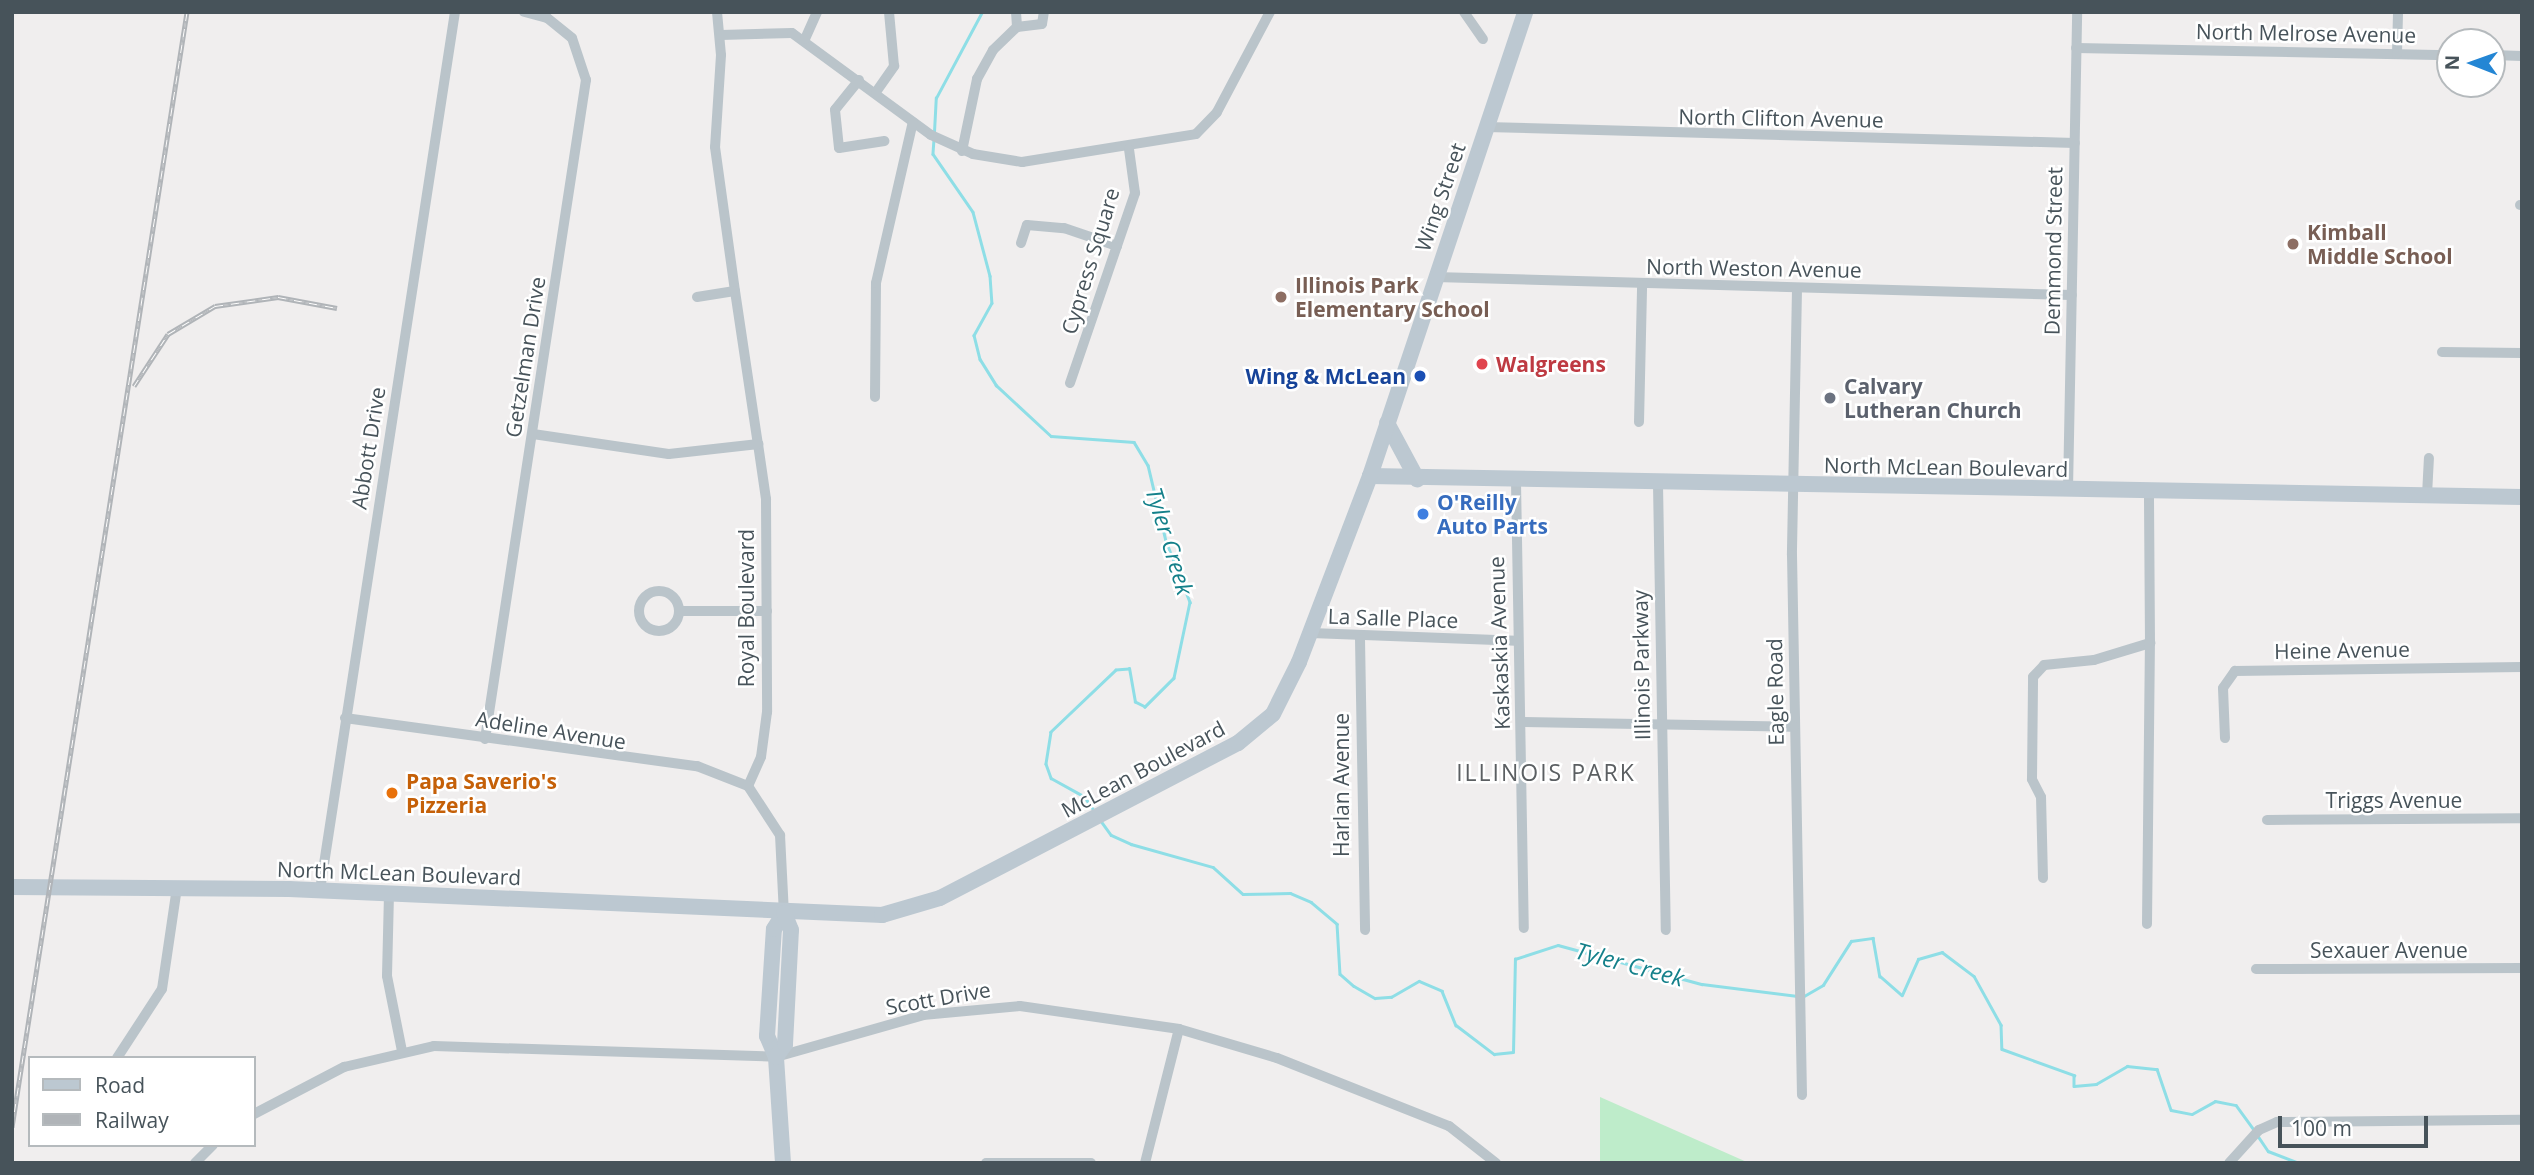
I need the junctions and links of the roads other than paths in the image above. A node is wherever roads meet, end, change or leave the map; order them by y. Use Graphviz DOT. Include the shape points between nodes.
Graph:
graph roads {
  1 [pos="455,12"];
  2 [pos="524,12"];
  3 [pos="717,12"];
  4 [pos="817,12"];
  5 [pos="889,12"];
  6 [pos="1016,12"];
  7 [pos="1044,12"];
  8 [pos="1270,12"];
  9 [pos="1464,12"];
  10 [pos="1525,12"];
  11 [pos="2077,12"];
  12 [pos="2398,12"];
  13 [pos="1017,27"];
  14 [pos="721,35"];
  15 [pos="805,38"];
  16 [pos="1483,38"];
  17 [pos="2076,48"];
  18 [pos="2397,54"];
  19 [pos="2436,55"];
  20 [pos="859,80"];
  21 [pos="876,92"];
  22 [pos="916,124"];
  23 [pos="1486,127"];
  24 [pos="884,141"];
  25 [pos="2075,143"];
  26 [pos="1129,149"];
  27 [pos="962,151"];
  28 [pos="1021,243"];
  29 [pos="1117,246"];
  30 [pos="1435,276"];
  31 [pos="1642,285"];
  32 [pos="1797,289"];
  33 [pos="735,291"];
  34 [pos="2071,295"];
  35 [pos="697,297"];
  36 [pos="2442,352"];
  37 [pos="2522,353"];
  38 [pos="1070,383"];
  39 [pos="874,397"];
  40 [pos="1639,422"];
  41 [pos="1387,423"];
  42 [pos="533,434"];
  43 [pos="758,444"];
  44 [pos="2429,458"];
  45 [pos="1370,476"];
  46 [pos="1417,479"];
  47 [pos="1516,482"];
  48 [pos="1658,484"];
  49 [pos="1794,486"];
  50 [pos="2068,490"];
  51 [pos="2148,491"];
  52 [pos="2427,495"];
  53 [pos="2522,497"];
  54 [pos="680,611"];
  55 [pos="767,611"];
  56 [pos="1311,633"];
  57 [pos="1360,639"];
  58 [pos="1516,641"];
  59 [pos="2150,643"];
  60 [pos="2522,667"];
  61 [pos="345,718"];
  62 [pos="1521,722"];
  63 [pos="1661,726"];
  64 [pos="1794,727"];
  65 [pos="2225,738"];
  66 [pos="485,739"];
  67 [pos="748,786"];
  68 [pos="2522,818"];
  69 [pos="2267,820"];
  70 [pos="2043,878"];
  71 [pos="12,887"];
  72 [pos="177,887"];
  73 [pos="320,890"];
  74 [pos="389,894"];
  75 [pos="784,913"];
  76 [pos="2147,924"];
  77 [pos="1524,928"];
  78 [pos="1365,930"];
  79 [pos="1666,930"];
  80 [pos="2522,968"];
  81 [pos="2256,969"];
  82 [pos="1180,1029"];
  83 [pos="402,1051"];
  84 [pos="118,1056"];
  85 [pos="776,1057"];
  86 [pos="1802,1095"];
  87 [pos="256,1113"];
  88 [pos="2522,1120"];
  89 [pos="211,1147"];
  90 [pos="1496,1162"];
  91 [pos="195,1163"];
  92 [pos="783,1163"];
  93 [pos="986,1163"];
  94 [pos="1091,1163"];
  95 [pos="1146,1163"];
  96 [pos="2229,1163"];
  1 -- 61 [label="street, Abbott Drive"];
  2 -- 42 [label="street, Getzelman Drive" via="547,18 572,38 586,80"];
  3 -- 14 [label="street, Royal Boulevard"];
  4 -- 15 [label="street"];
  5 -- 21 [label="street" via="894,66"];
  6 -- 13 [label="street"];
  7 -- 13 [label="street" via="1042,24"];
  8 -- 26 [label="street" via="1211,122 1186,139"];
  9 -- 16 [label="street"];
  10 -- 23 [label="main road, Wing Street"];
  11 -- 17 [label="street, Demmond Street"];
  12 -- 18 [label="street"];
  13 -- 27 [label="street" via="993,50 977,79"];
  14 -- 15 [label="street" via="776,29"];
  14 -- 33 [label="street, Royal Boulevard" via="715,147"];
  15 -- 20 [label="street"];
  17 -- 18 [label="street, North Melrose Avenue"];
  17 -- 25 [label="street, Demmond Street"];
  18 -- 19 [label="street, North Melrose Avenue"];
  20 -- 21 [label="street"];
  20 -- 24 [label="street" via="835,110 839,148"];
  21 -- 22 [label="street"];
  22 -- 27 [label="street"];
  22 -- 39 [label="street" via="876,282"];
  23 -- 25 [label="street, North Clifton Avenue"];
  23 -- 30 [label="main road, Wing Street"];
  25 -- 34 [label="street, Demmond Street"];
  26 -- 27 [label="street" via="1022,162"];
  26 -- 29 [label="street, Cypress Square" via="1135,193"];
  28 -- 29 [label="street" via="1027,225 1064,228"];
  29 -- 38 [label="street, Cypress Square"];
  30 -- 31 [label="street, North Weston Avenue"];
  30 -- 41 [label="main road, Wing Street"];
  31 -- 32 [label="street, North Weston Avenue"];
  31 -- 40 [label="street"];
  32 -- 34 [label="street, North Weston Avenue"];
  32 -- 49 [label="street, Eagle Road"];
  33 -- 35 [label="street"];
  33 -- 43 [label="street, Royal Boulevard"];
  34 -- 50 [label="street, Demmond Street"];
  36 -- 37 [label="street"];
  41 -- 45 [label="main road, Wing Street"];
  41 -- 46 [label="main road"];
  42 -- 43 [label="street" via="669,454"];
  42 -- 66 [label="street, Getzelman Drive"];
  43 -- 55 [label="street, Royal Boulevard"];
  44 -- 52 [label="street"];
  45 -- 46 [label="main road, North McLean Boulevard"];
  45 -- 56 [label="main road, McLean Boulevard"];
  46 -- 47 [label="main road, North McLean Boulevard"];
  47 -- 48 [label="main road, North McLean Boulevard"];
  47 -- 58 [label="street, Kaskaskia Avenue"];
  48 -- 49 [label="main road, North McLean Boulevard"];
  48 -- 63 [label="street, Illinois Parkway"];
  49 -- 50 [label="main road, North McLean Boulevard"];
  49 -- 64 [label="street, Eagle Road"];
  50 -- 51 [label="main road, North McLean Boulevard"];
  51 -- 52 [label="main road, North McLean Boulevard"];
  51 -- 59 [label="street"];
  52 -- 53 [label="main road, North McLean Boulevard"];
  54 -- 55 [label="street"];
  55 -- 67 [label="street, Royal Boulevard" via="765,738"];
  56 -- 57 [label="street, La Salle Place"];
  56 -- 75 [label="main road, McLean Boulevard" via="1287,692 1262,726 1120,804 913,909 852,916"];
  57 -- 58 [label="street, La Salle Place"];
  57 -- 78 [label="street, Harlan Avenue"];
  58 -- 62 [label="street, Kaskaskia Avenue"];
  59 -- 70 [label="street" via="2094,660 2052,663 2035,671 2031,707"];
  59 -- 76 [label="street"];
  60 -- 65 [label="street, Heine Avenue" via="2235,671 2223,688"];
  61 -- 66 [label="street, Adeline Avenue"];
  61 -- 73 [label="street, Abbott Drive"];
  62 -- 63 [label="street"];
  62 -- 77 [label="street, Kaskaskia Avenue"];
  63 -- 64 [label="street"];
  63 -- 79 [label="street, Illinois Parkway"];
  64 -- 86 [label="street, Eagle Road"];
  66 -- 67 [label="street, Adeline Avenue" via="697,766"];
  67 -- 75 [label="street" via="780,835"];
  68 -- 69 [label="street, Triggs Avenue"];
  71 -- 72 [label="main road, North McLean Boulevard"];
  72 -- 73 [label="main road, North McLean Boulevard"];
  72 -- 84 [label="street" via="162,989"];
  73 -- 74 [label="main road, North McLean Boulevard"];
  74 -- 75 [label="main road, North McLean Boulevard"];
  74 -- 83 [label="street" via="387,976"];
  75 -- 85 [label="main road" via="791,930 785,1044"];
  80 -- 81 [label="street, Sexauer Avenue"];
  82 -- 85 [label="street, Scott Drive" via="984,1006 923,1015"];
  82 -- 90 [label="street, Scott Drive" via="1277,1058 1448,1126"];
  82 -- 95 [label="street"];
  83 -- 85 [label="street, Scott Drive" via="502,1043"];
  83 -- 87 [label="street, Scott Drive" via="319,1077"];
  85 -- 92 [label="main road"];
  88 -- 96 [label="street" via="2277,1122 2263,1127"];
  89 -- 91 [label="street"];
  93 -- 94 [label="street"];
}
